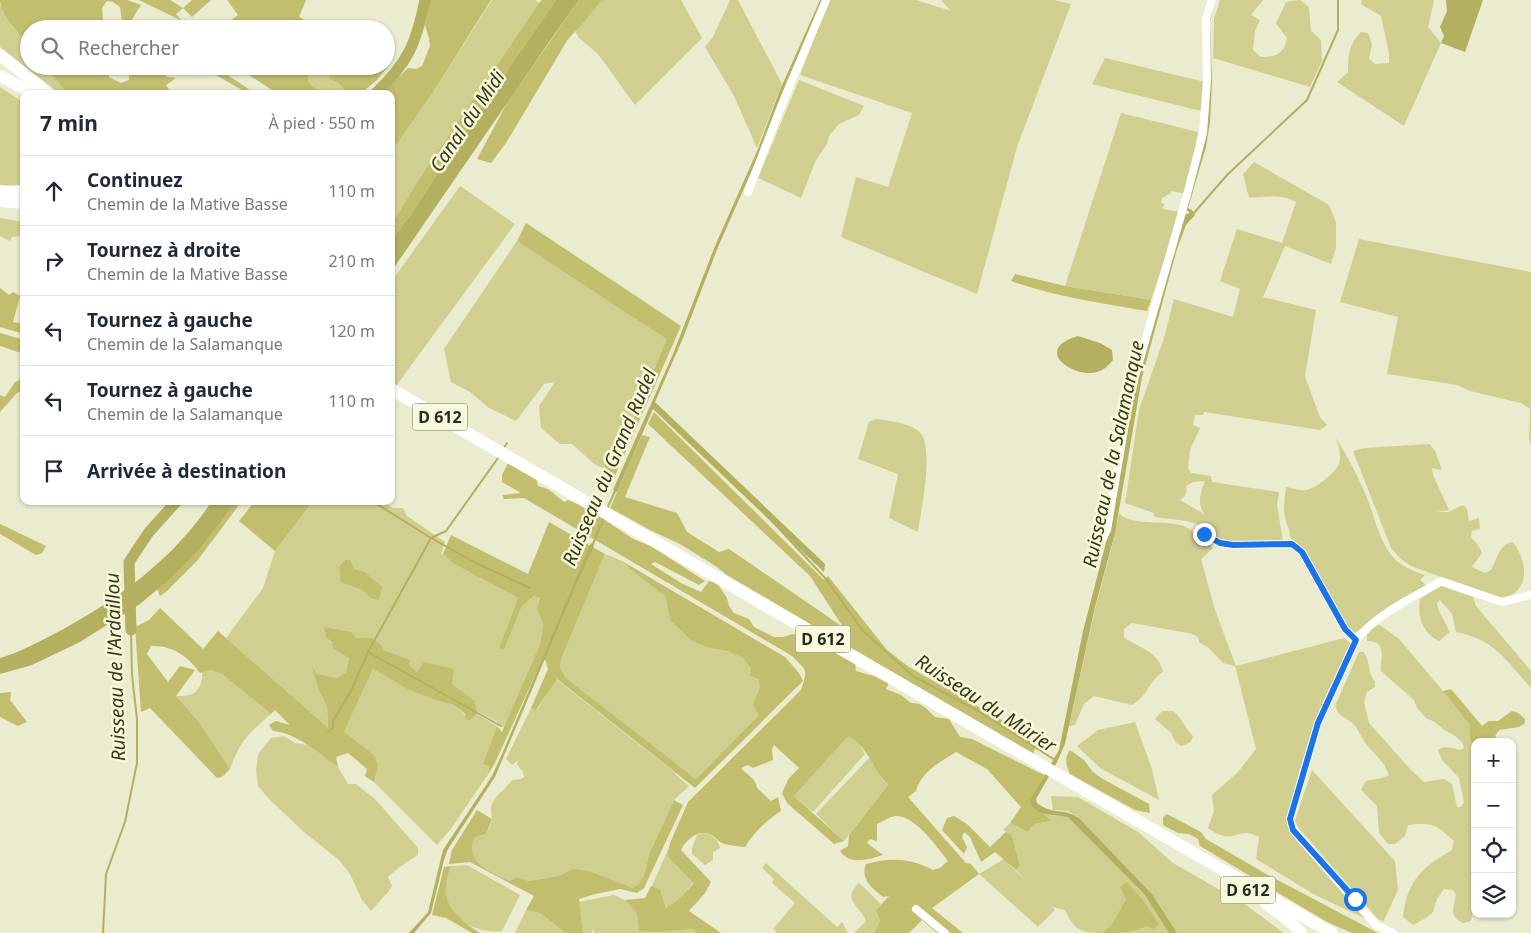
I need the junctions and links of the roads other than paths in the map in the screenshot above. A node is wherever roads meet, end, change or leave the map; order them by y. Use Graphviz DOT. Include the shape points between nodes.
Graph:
graph roads {
  1 [pos="826,0"];
  2 [pos="1212,0"];
  3 [pos="0,55"];
  4 [pos="20,71"];
  5 [pos="25,75"];
  6 [pos="0,80"];
  7 [pos="20,90"];
  8 [pos="24,90"];
  9 [pos="44,90"];
  10 [pos="20,95"];
  11 [pos="0,191"];
  12 [pos="20,192"];
  13 [pos="748,192"];
  14 [pos="0,201"];
  15 [pos="20,204"];
  16 [pos="395,391"];
  17 [pos="1204,534"];
  18 [pos="1103,538"];
  19 [pos="1531,595"];
  20 [pos="1356,640"];
  21 [pos="1192,852"];
  22 [pos="1231,874"];
  23 [pos="916,909"];
  24 [pos="945,933"];
  25 [pos="1301,933"];
  26 [pos="1332,933"];
  27 [pos="1342,933"];
  28 [pos="1393,933"];
  1 -- 13 [label="street"];
  2 -- 18 [label="street" via="1206,19 1207,81 1202,133 1130,394 1112,506"];
  3 -- 4 [label="highway"];
  5 -- 9 [label="highway"];
  6 -- 7 [label="highway"];
  6 -- 8 [label="highway"];
  6 -- 10 [label="highway"];
  11 -- 12 [label="highway"];
  14 -- 15 [label="highway"];
  16 -- 21 [label="highway, D 612"];
  17 -- 20 [label="street" via="1220,543 1233,545 1292,544 1297,547 1345,629"];
  19 -- 20 [label="street" via="1502,602 1441,581 1377,620"];
  20 -- 28 [label="street" via="1318,723 1290,819 1293,830 1376,925"];
  21 -- 22 [label="highway, D 612"];
  21 -- 25 [label="highway, D 612" via="1276,909"];
  22 -- 26 [label="highway, D 612"];
  22 -- 27 [label="highway, D 612"];
  23 -- 24 [label="street"];
}
